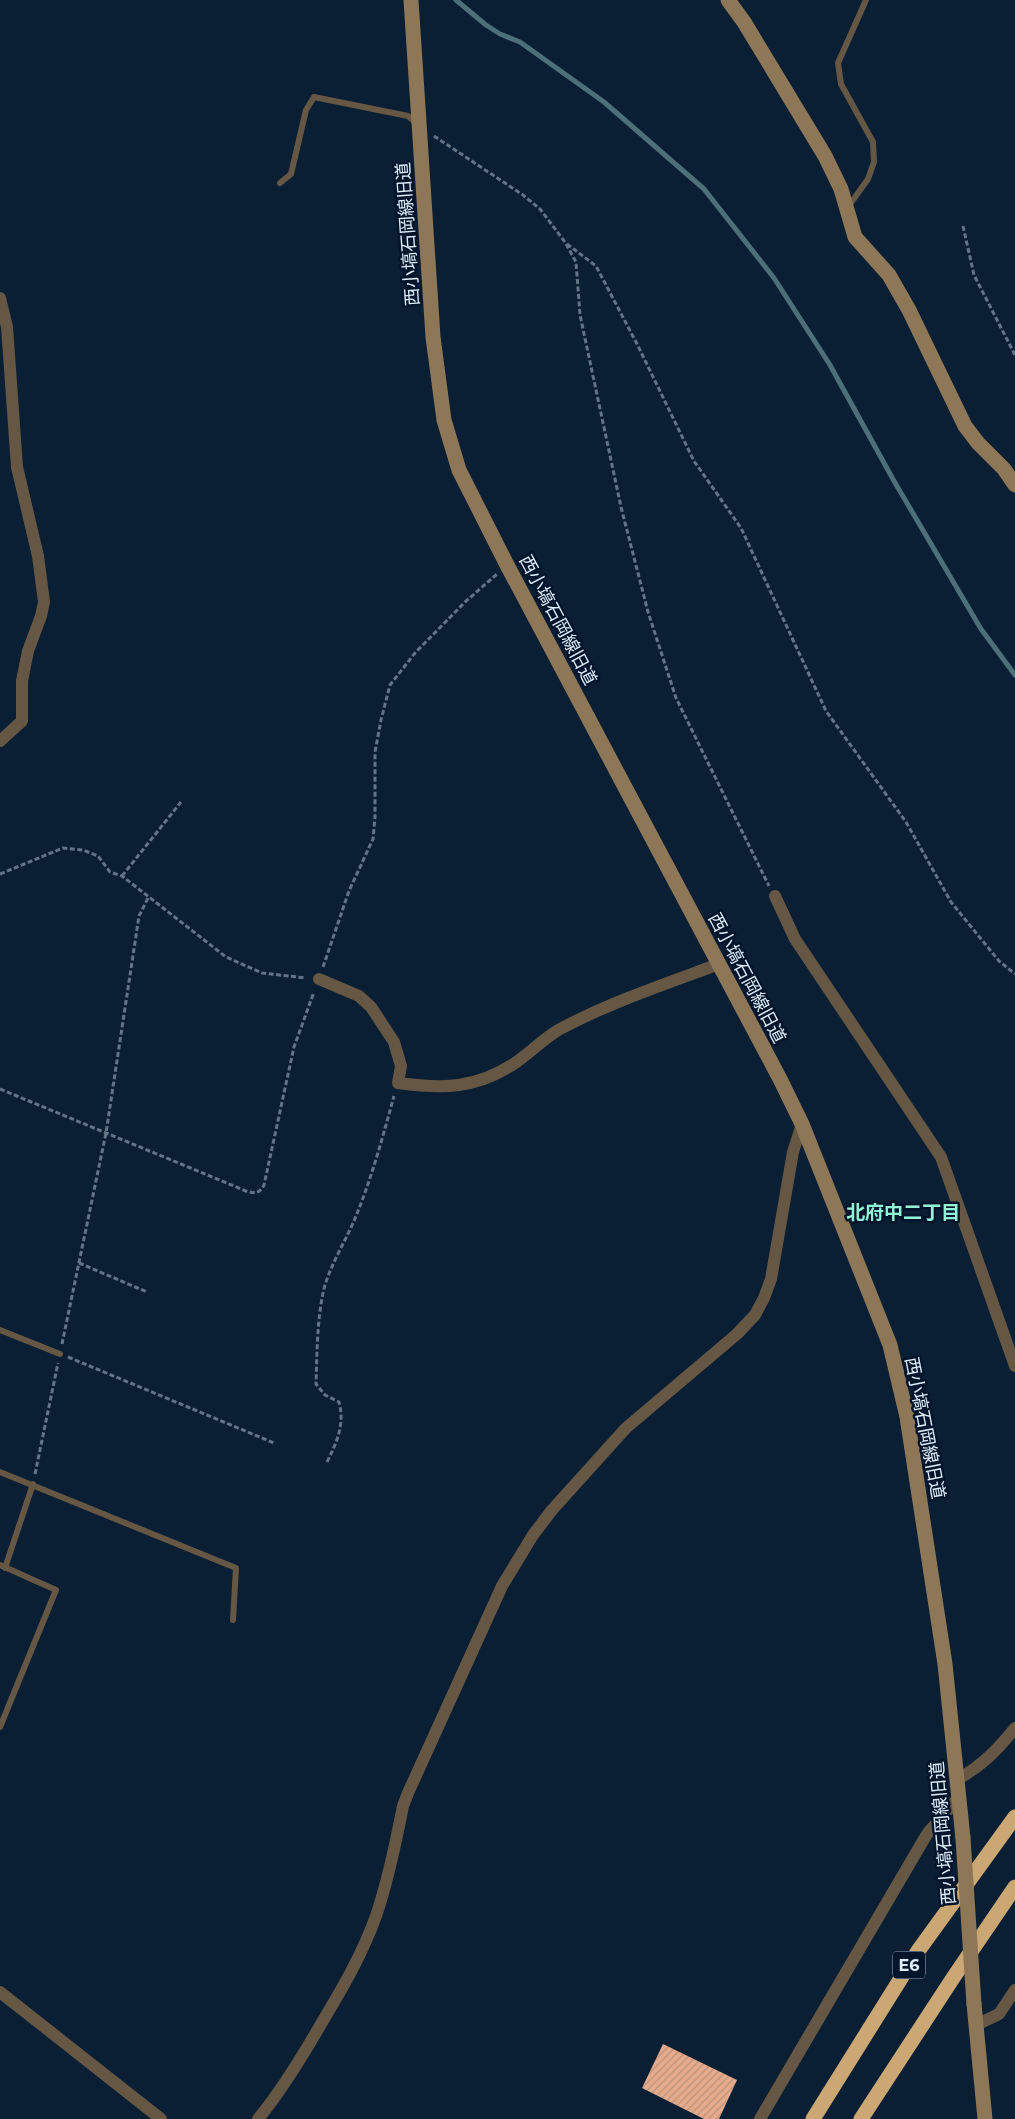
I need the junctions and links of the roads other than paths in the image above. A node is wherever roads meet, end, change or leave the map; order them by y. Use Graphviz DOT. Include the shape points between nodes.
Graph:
graph roads {
  1 [pos="411,0"];
  2 [pos="729,0"];
  3 [pos="866,0"];
  4 [pos="419,125"];
  5 [pos="280,183"];
  6 [pos="847,208"];
  7 [pos="0,298"];
  8 [pos="1015,485"];
  9 [pos="0,741"];
  10 [pos="774,896"];
  11 [pos="718,964"];
  12 [pos="319,979"];
  13 [pos="802,1124"];
  14 [pos="0,1330"];
  15 [pos="60,1354"];
  16 [pos="1015,1366"];
  17 [pos="0,1472"];
  18 [pos="33,1484"];
  19 [pos="3,1567"];
  20 [pos="233,1620"];
  21 [pos="0,1727"];
  22 [pos="1015,1728"];
  23 [pos="958,1779"];
  24 [pos="959,1797"];
  25 [pos="1015,1817"];
  26 [pos="1015,1888"];
  27 [pos="1015,1990"];
  28 [pos="0,1992"];
  29 [pos="976,2025"];
  30 [pos="161,2119"];
  31 [pos="258,2119"];
  32 [pos="760,2119"];
  33 [pos="812,2119"];
  34 [pos="861,2119"];
  35 [pos="986,2119"];
  1 -- 4 [label="street, 西小塙石岡線旧道"];
  2 -- 6 [label="street" via="825,156"];
  3 -- 6 [label="lane" via="838,63 841,84 873,142 874,162 868,179"];
  4 -- 5 [label="lane" via="408,116 314,97 306,110 291,174"];
  4 -- 11 [label="street, 西小塙石岡線旧道" via="434,337 444,420 459,470"];
  6 -- 8 [label="street" via="855,237 889,275 910,310 965,426 1004,468"];
  7 -- 9 [label="street" via="7,327 17,467 38,556 44,602 22,681 22,721"];
  10 -- 16 [label="street" via="795,939 940,1157"];
  11 -- 12 [label="street" via="618,1002 559,1030 489,1077 456,1086 433,1087 398,1083 401,1066 394,1042 370,1007 359,996"];
  11 -- 13 [label="street, 西小塙石岡線旧道"];
  13 -- 23 [label="street, 西小塙石岡線旧道" via="890,1345 907,1417 945,1664"];
  13 -- 31 [label="street" via="793,1152 771,1279 764,1298 737,1334 626,1428 552,1510 516,1562 405,1799 385,1887 358,1959 302,2056"];
  14 -- 15 [label="lane"];
  17 -- 18 [label="lane"];
  18 -- 19 [label="lane"];
  18 -- 20 [label="lane" via="236,1568"];
  19 -- 21 [label="lane" via="56,1590"];
  22 -- 23 [label="street" via="988,1759"];
  23 -- 24 [label="street, 西小塙石岡線旧道"];
  24 -- 29 [label="street, 西小塙石岡線旧道, bridge"];
  24 -- 32 [label="street" via="927,1834"];
  25 -- 33 [label="highway, E6" via="918,1951"];
  26 -- 34 [label="highway, E6"];
  27 -- 29 [label="street" via="999,2014"];
  28 -- 30 [label="street"];
  29 -- 35 [label="street, 西小塙石岡線旧道"];
}
